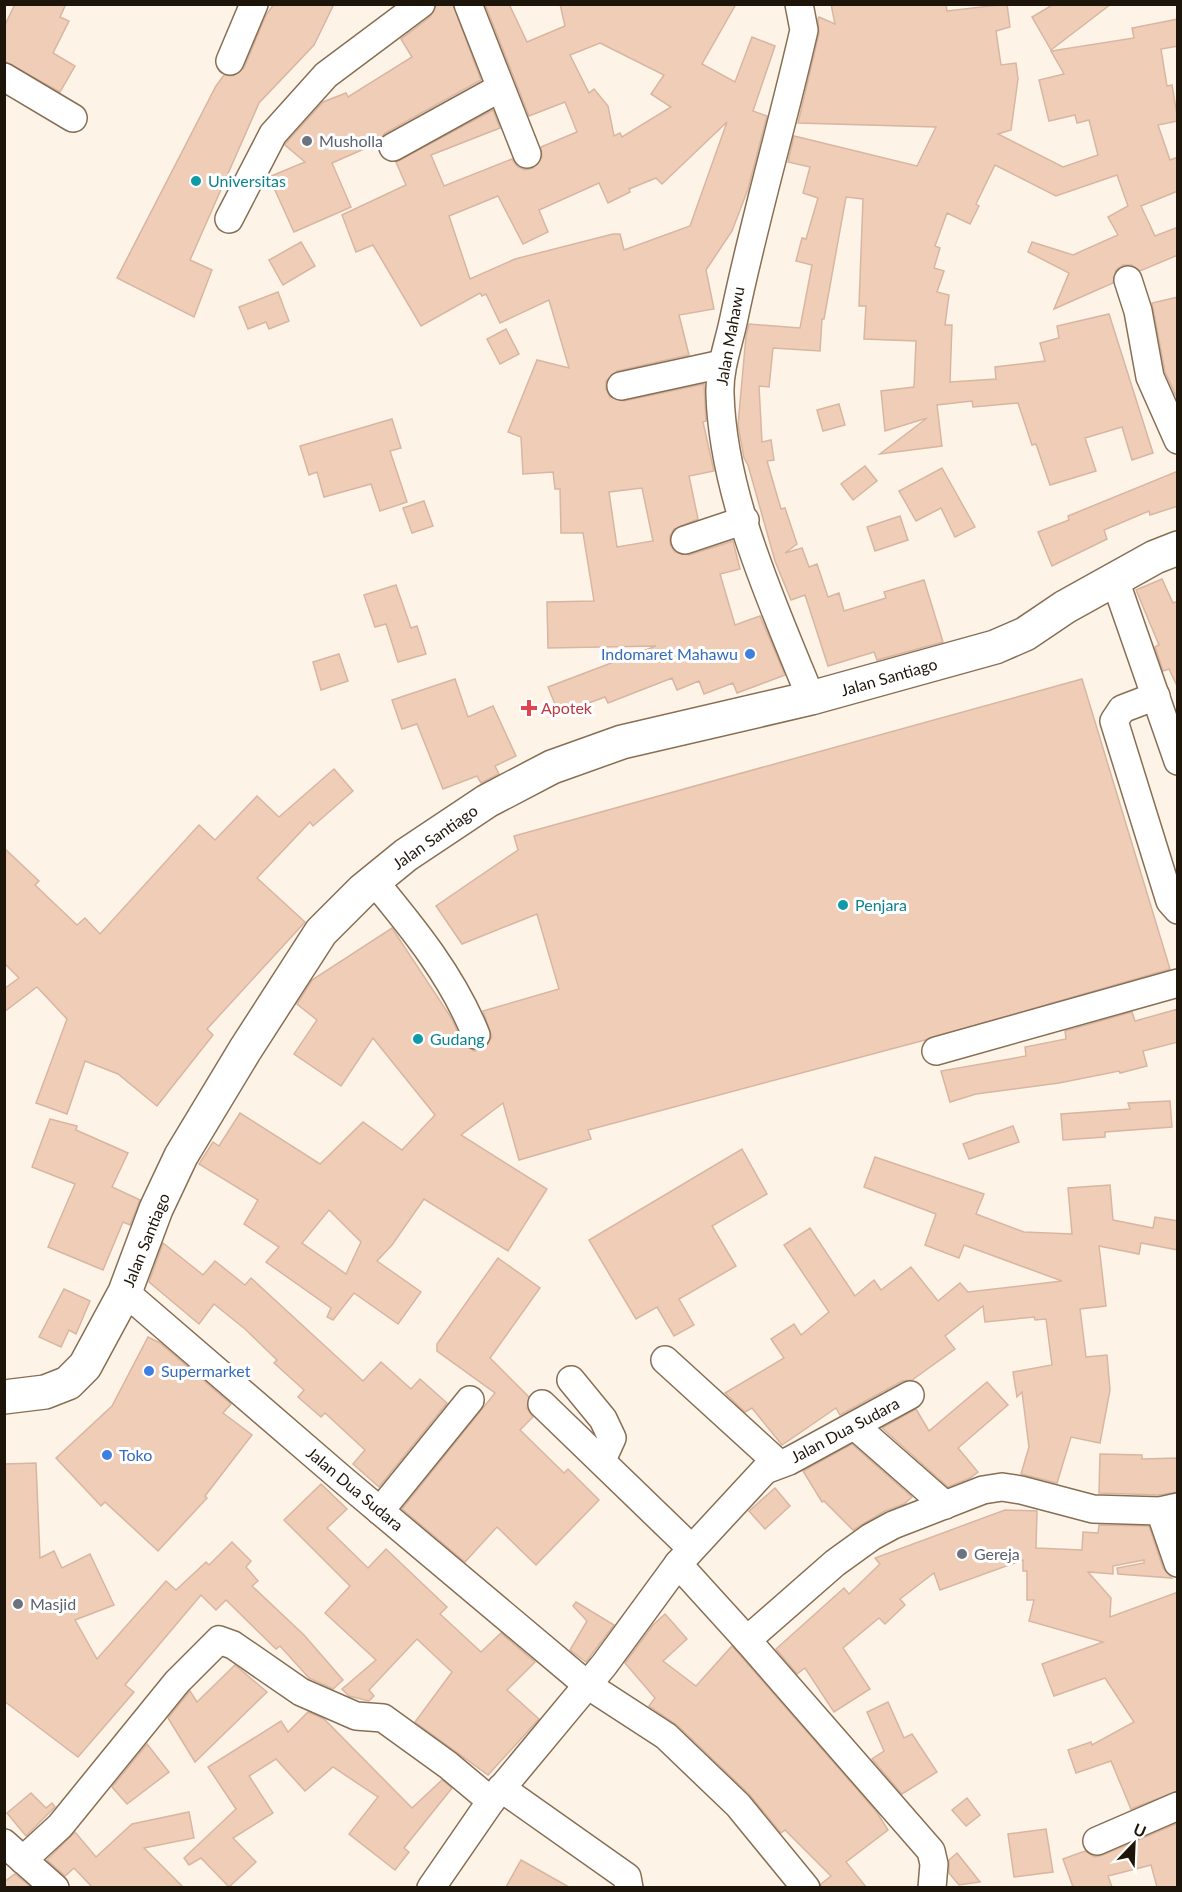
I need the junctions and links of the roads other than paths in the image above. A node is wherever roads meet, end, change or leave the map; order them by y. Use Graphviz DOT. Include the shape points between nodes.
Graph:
graph roads {
  1 [pos="254,4"];
  2 [pos="421,4"];
  3 [pos="468,4"];
  4 [pos="799,4"];
  5 [pos="230,61"];
  6 [pos="4,77"];
  7 [pos="501,88"];
  8 [pos="73,118"];
  9 [pos="393,147"];
  10 [pos="527,154"];
  11 [pos="230,219"];
  12 [pos="1128,280"];
  13 [pos="722,364"];
  14 [pos="621,386"];
  15 [pos="1178,440"];
  16 [pos="745,520"];
  17 [pos="685,540"];
  18 [pos="1178,548"];
  19 [pos="1114,580"];
  20 [pos="1156,696"];
  21 [pos="811,698"];
  22 [pos="1178,761"];
  23 [pos="374,881"];
  24 [pos="1178,910"];
  25 [pos="1178,982"];
  26 [pos="476,1035"];
  27 [pos="936,1051"];
  28 [pos="125,1292"];
  29 [pos="665,1360"];
  30 [pos="571,1380"];
  31 [pos="910,1395"];
  32 [pos="4,1397"];
  33 [pos="471,1400"];
  34 [pos="542,1404"];
  35 [pos="855,1426"];
  36 [pos="602,1460"];
  37 [pos="779,1464"];
  38 [pos="945,1505"];
  39 [pos="1169,1509"];
  40 [pos="380,1511"];
  41 [pos="685,1556"];
  42 [pos="1178,1563"];
  43 [pos="747,1640"];
  44 [pos="586,1684"];
  45 [pos="496,1794"];
  46 [pos="1178,1806"];
  47 [pos="1097,1841"];
  48 [pos="14,1852"];
  49 [pos="55,1887"];
  50 [pos="431,1887"];
  51 [pos="629,1887"];
  52 [pos="806,1887"];
  53 [pos="932,1887"];
  1 -- 5 [label="street"];
  2 -- 11 [label="street" via="326,75 273,134"];
  3 -- 7 [label="street"];
  4 -- 13 [label="street, Jalan Mahawu" via="804,30"];
  6 -- 8 [label="street"];
  7 -- 9 [label="street"];
  7 -- 10 [label="street"];
  12 -- 15 [label="street" via="1150,376"];
  13 -- 14 [label="street"];
  13 -- 16 [label="street, Jalan Mahawu" via="724,435"];
  16 -- 17 [label="street"];
  16 -- 21 [label="street, Jalan Mahawu" via="774,608"];
  18 -- 19 [label="highway, Jalan Santiago" via="1155,556"];
  19 -- 20 [label="street"];
  19 -- 21 [label="highway, Jalan Santiago" via="1025,634 994,647"];
  20 -- 22 [label="street"];
  20 -- 24 [label="street" via="1122,709 1114,721 1170,901"];
  21 -- 23 [label="highway, Jalan Santiago" via="622,742 552,767 487,801"];
  23 -- 26 [label="street" via="431,953 464,1004"];
  23 -- 28 [label="highway, Jalan Santiago" via="321,932 181,1156"];
  25 -- 27 [label="street"];
  28 -- 32 [label="highway, Jalan Santiago" via="85,1366 68,1383 45,1392"];
  28 -- 40 [label="street, Jalan Dua Sudara"];
  29 -- 37 [label="street"];
  30 -- 36 [label="street" via="603,1419 612,1438"];
  31 -- 35 [label="street, Jalan Dua Sudara"];
  33 -- 40 [label="street"];
  34 -- 36 [label="street"];
  35 -- 37 [label="street, Jalan Dua Sudara"];
  35 -- 38 [label="street"];
  36 -- 41 [label="street"];
  37 -- 41 [label="street, Jalan Dua Sudara" via="765,1470"];
  38 -- 39 [label="street" via="1002,1487 1094,1509"];
  38 -- 43 [label="street" via="871,1537 835,1563"];
  39 -- 42 [label="street"];
  40 -- 44 [label="street, Jalan Dua Sudara"];
  41 -- 43 [label="street"];
  41 -- 44 [label="street, Jalan Dua Sudara"];
  43 -- 53 [label="street" via="930,1851 934,1864"];
  44 -- 45 [label="street, Jalan Dua Sudara"];
  44 -- 52 [label="street" via="666,1736 738,1805"];
  45 -- 48 [label="street" via="383,1718 356,1716 301,1692 233,1645 219,1640 177,1682 60,1826"];
  45 -- 50 [label="street, Jalan Dua Sudara"];
  45 -- 51 [label="street" via="609,1863 627,1877"];
  46 -- 47 [label="street"];
  48 -- 49 [label="street"];
}
